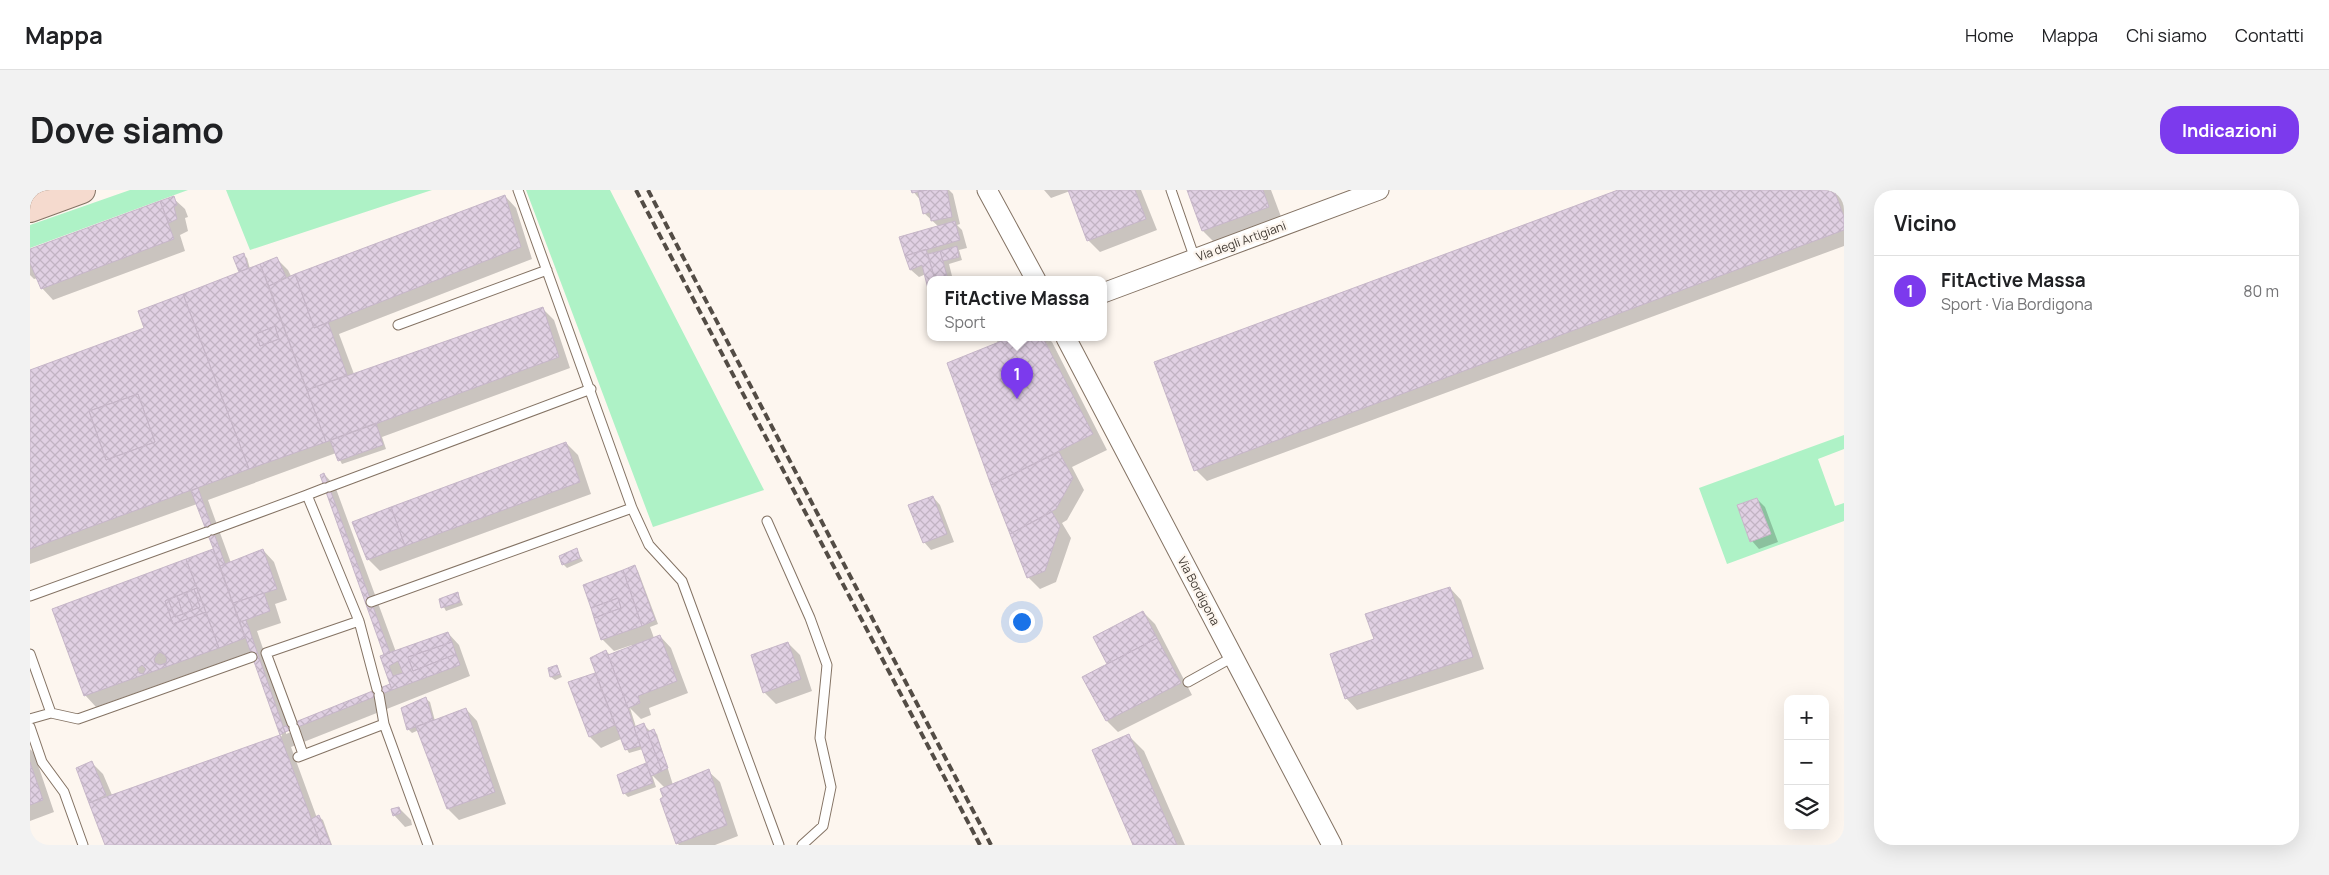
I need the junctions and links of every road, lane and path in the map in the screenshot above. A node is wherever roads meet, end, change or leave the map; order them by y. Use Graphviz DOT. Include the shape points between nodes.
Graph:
graph roads {
  1 [pos="82,190"];
  2 [pos="518,190"];
  3 [pos="987,190"];
  4 [pos="1172,190"];
  5 [pos="1379,190"];
  6 [pos="30,209"];
  7 [pos="1195,259"];
  8 [pos="547,270"];
  9 [pos="1034,276"];
  10 [pos="1107,292"];
  11 [pos="398,325"];
  12 [pos="1068,341"];
  13 [pos="591,389"];
  14 [pos="307,495"];
  15 [pos="632,508"];
  16 [pos="767,521"];
  17 [pos="30,596"];
  18 [pos="354,609"];
  19 [pos="359,621"];
  20 [pos="30,654"];
  21 [pos="259,655"];
  22 [pos="1234,657"];
  23 [pos="1188,682"];
  24 [pos="51,713"];
  25 [pos="30,719"];
  26 [pos="384,724"];
  27 [pos="30,727"];
  28 [pos="83,845"];
  29 [pos="428,845"];
  30 [pos="779,845"];
  31 [pos="802,845"];
  32 [pos="1332,845"];
  1 -- 6 [label="main road"];
  2 -- 8 [label="lane"];
  3 -- 9 [label="street"];
  4 -- 7 [label="lane"];
  5 -- 7 [label="street, Via degli Artigiani"];
  7 -- 10 [label="street, Via degli Artigiani"];
  8 -- 11 [label="lane"];
  8 -- 13 [label="lane"];
  12 -- 22 [label="street, Via Bordigona"];
  13 -- 14 [label="lane"];
  13 -- 15 [label="lane"];
  14 -- 17 [label="lane"];
  14 -- 18 [label="lane"];
  15 -- 18 [label="lane"];
  15 -- 30 [label="lane" via="649,545 682,581"];
  16 -- 31 [label="lane" via="827,665 820,738 831,787 823,826"];
  18 -- 19 [label="lane"];
  19 -- 21 [label="lane"];
  19 -- 26 [label="lane"];
  20 -- 24 [label="lane"];
  21 -- 24 [label="lane" via="78,719"];
  21 -- 26 [label="lane" via="293,726 300,756"];
  22 -- 23 [label="lane"];
  22 -- 32 [label="street, Via Bordigona"];
  24 -- 25 [label="lane"];
  26 -- 29 [label="lane"];
  27 -- 28 [label="lane" via="42,762 64,792"];
}
